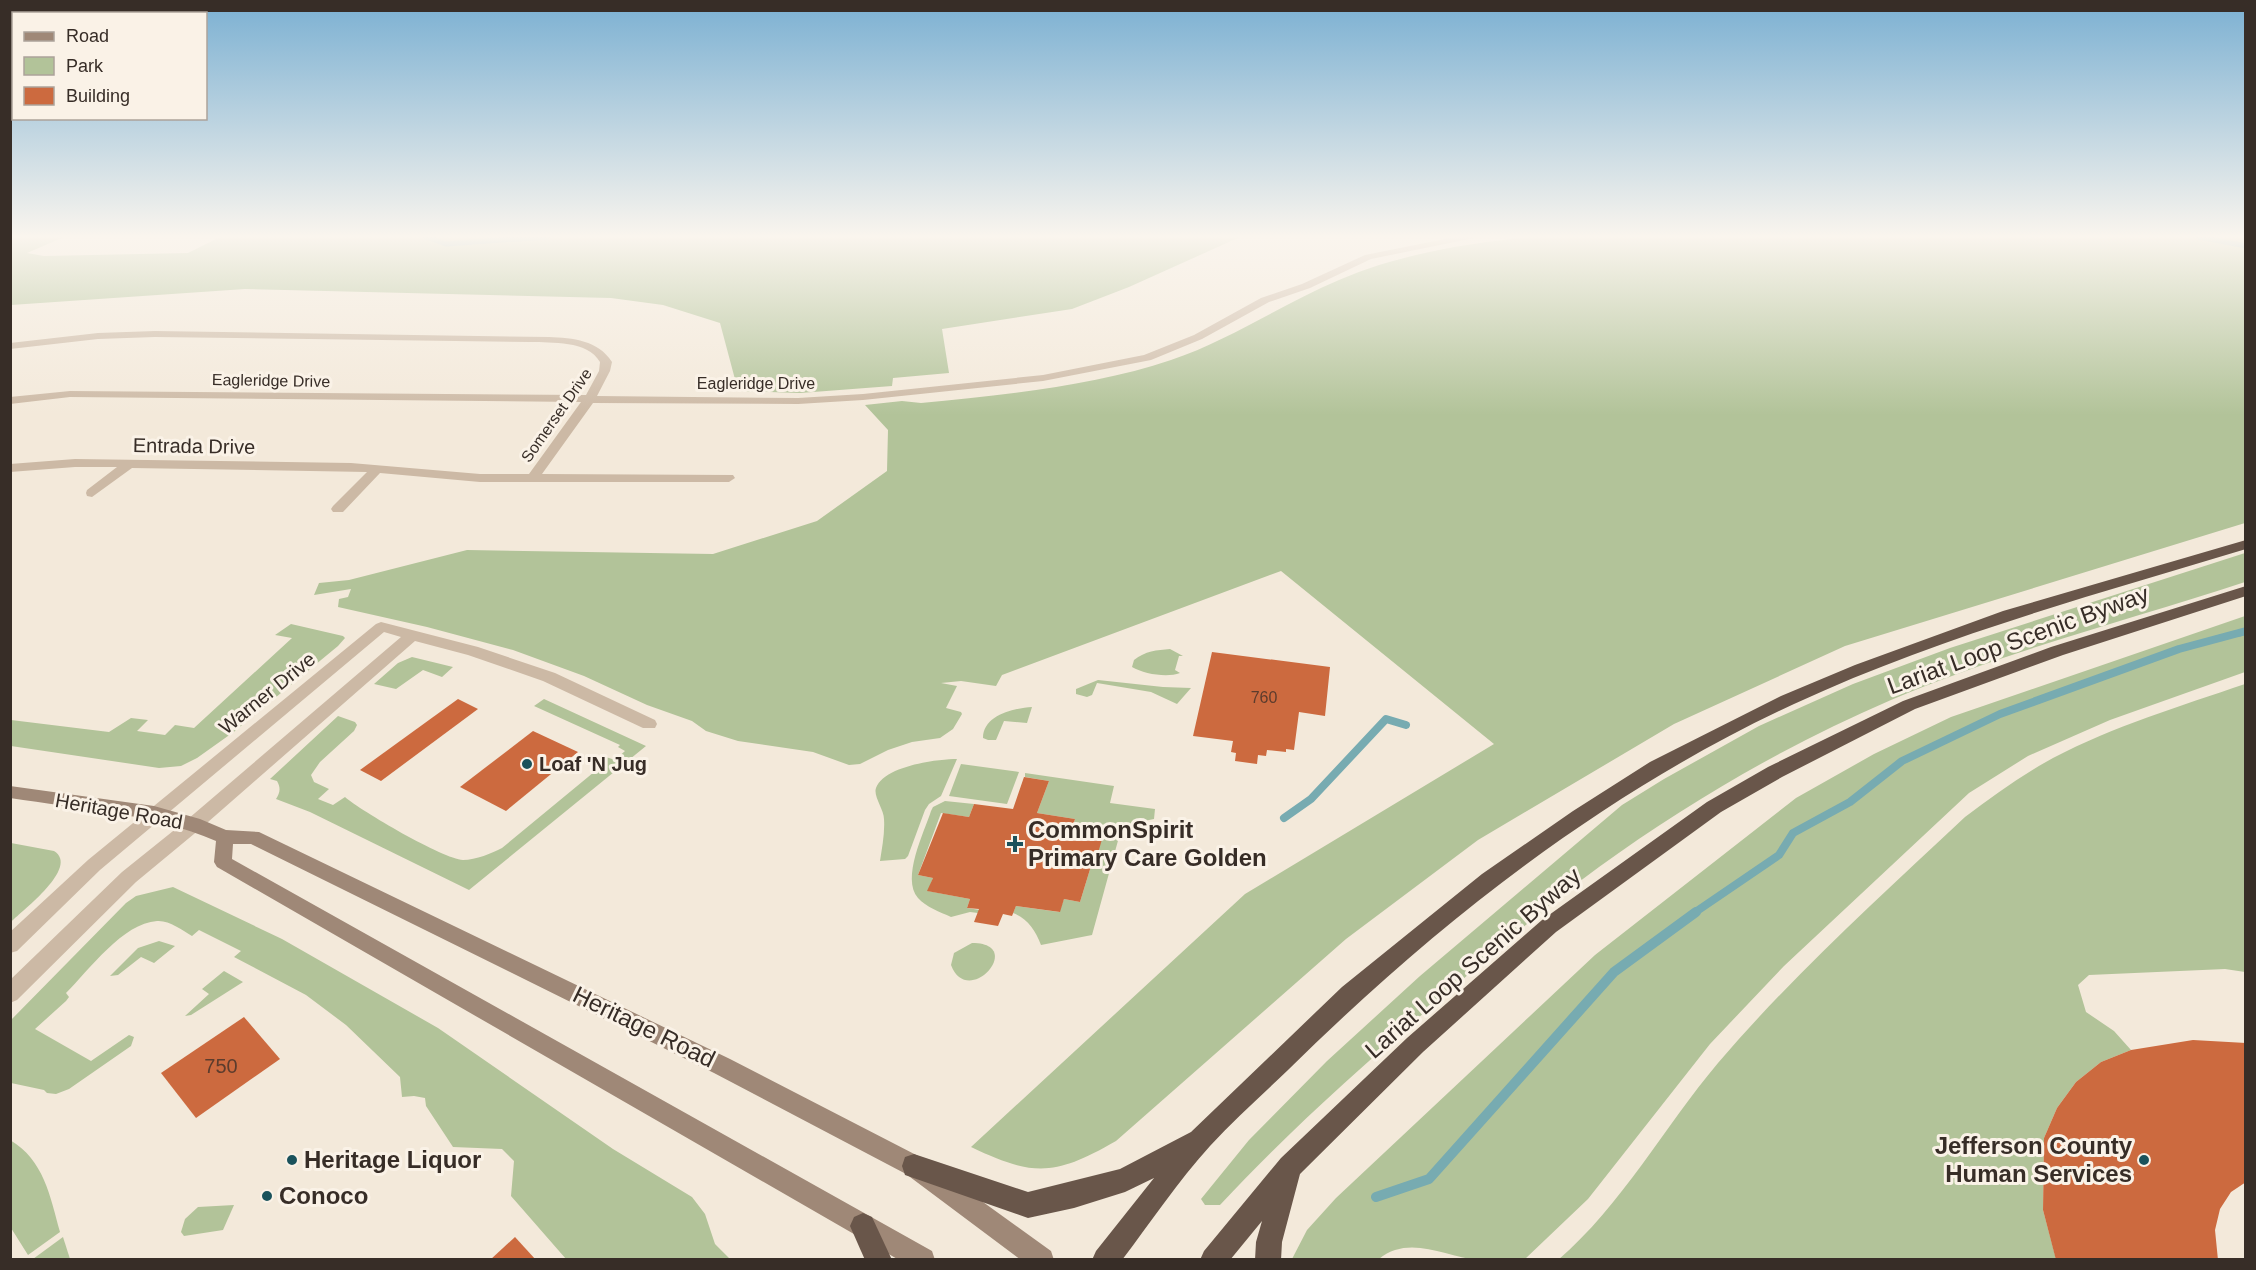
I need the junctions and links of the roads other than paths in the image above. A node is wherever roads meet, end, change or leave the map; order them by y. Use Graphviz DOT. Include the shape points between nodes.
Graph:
graph roads {
  1 [pos="1276,296"];
  2 [pos="10,346"];
  3 [pos="589,399"];
  4 [pos="10,401"];
  5 [pos="128,465"];
  6 [pos="10,468"];
  7 [pos="378,468"];
  8 [pos="533,477"];
  9 [pos="729,478"];
  10 [pos="92,493"];
  11 [pos="338,509"];
  12 [pos="2246,544"];
  13 [pos="2246,591"];
  14 [pos="414,634"];
  15 [pos="649,724"];
  16 [pos="10,792"];
  17 [pos="154,813"];
  18 [pos="194,824"];
  19 [pos="225,837"];
  20 [pos="10,945"];
  21 [pos="10,994"];
  22 [pos="1200,1139"];
  23 [pos="914,1166"];
  24 [pos="1290,1167"];
  25 [pos="863,1226"];
  26 [pos="879,1260"];
  27 [pos="924,1260"];
  28 [pos="1042,1260"];
  29 [pos="1106,1260"];
  30 [pos="1214,1260"];
  31 [pos="1268,1260"];
  1 -- 3 [label="street, Eagleridge Drive" via="1198,338 1147,358 1054,376 798,400"];
  2 -- 3 [label="street, Somerset Drive" via="156,334 557,340 580,344 598,352 606,361 606,373"];
  3 -- 4 [label="street, Eagleridge Drive" via="70,394"];
  3 -- 8 [label="street, Somerset Drive"];
  5 -- 6 [label="street, Entrada Drive" via="75,463"];
  5 -- 7 [label="street, Entrada Drive"];
  5 -- 10 [label="street"];
  7 -- 8 [label="street, Entrada Drive" via="480,478"];
  7 -- 11 [label="street"];
  8 -- 9 [label="street, Entrada Drive"];
  12 -- 22 [label="highway, Lariat Loop Scenic Byway" via="2009,615 1861,669 1778,704 1657,767 1489,880 1412,942 1350,994"];
  13 -- 24 [label="highway, Lariat Loop Scenic Byway" via="2026,662 1909,705 1714,807 1549,926 1415,1045"];
  14 -- 15 [label="street, Warner Drive" via="549,677"];
  14 -- 17 [label="street, Warner Drive" via="381,627"];
  14 -- 18 [label="street"];
  16 -- 17 [label="main road, Heritage Road"];
  17 -- 18 [label="main road, Heritage Road"];
  17 -- 20 [label="street, Warner Drive"];
  18 -- 19 [label="main road, Heritage Road"];
  18 -- 21 [label="street" via="129,877"];
  19 -- 23 [label="main road, Heritage Road" via="253,837 304,861 722,1066"];
  19 -- 25 [label="main road" via="223,862"];
  22 -- 23 [label="highway" via="1125,1180 1028,1206"];
  22 -- 29 [label="highway"];
  23 -- 28 [label="main road, Heritage Road"];
  24 -- 30 [label="highway, Lariat Loop Scenic Byway"];
  24 -- 31 [label="highway" via="1269,1242"];
  25 -- 26 [label="highway"];
  25 -- 27 [label="main road"];
}
